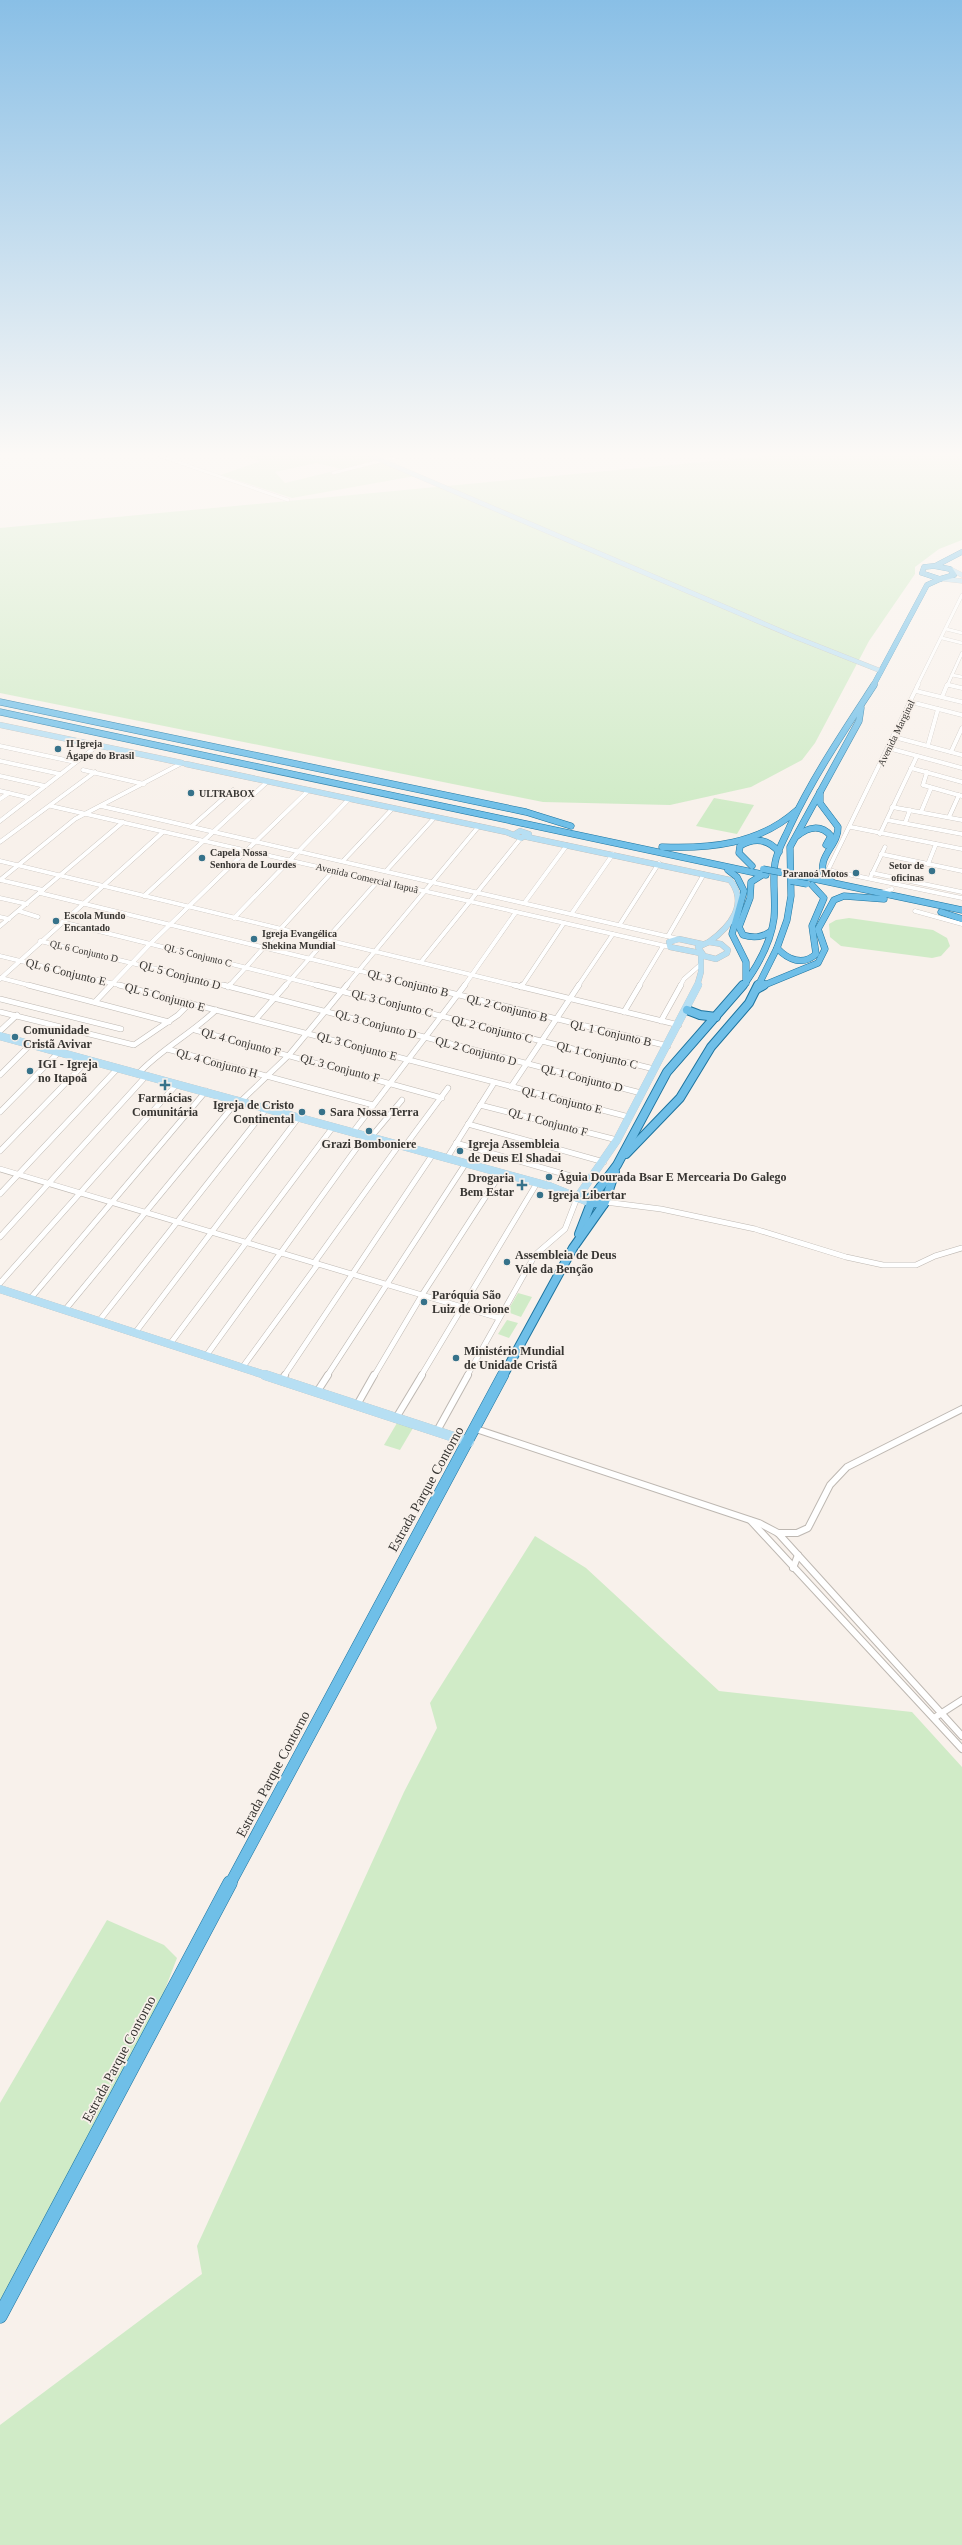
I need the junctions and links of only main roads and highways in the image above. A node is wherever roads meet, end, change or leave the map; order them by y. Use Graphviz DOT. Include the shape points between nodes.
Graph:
graph roads {
  1 [pos="954,575"];
  2 [pos="926,576"];
  3 [pos="942,579"];
  4 [pos="927,585"];
  5 [pos="0,702"];
  6 [pos="861,707"];
  7 [pos="0,712"];
  8 [pos="49,713"];
  9 [pos="42,721"];
  10 [pos="312,767"];
  11 [pos="304,776"];
  12 [pos="820,791"];
  13 [pos="799,807"];
  14 [pos="793,840"];
  15 [pos="650,847"];
  16 [pos="779,852"];
  17 [pos="706,862"];
  18 [pos="750,869"];
  19 [pos="764,873"];
  20 [pos="808,881"];
  21 [pos="838,885"];
  22 [pos="884,899"];
  23 [pos="962,910"];
  24 [pos="962,919"];
  25 [pos="770,932"];
  26 [pos="777,948"];
  27 [pos="746,983"];
  28 [pos="757,989"];
  29 [pos="686,1010"];
  30 [pos="716,1017"];
  31 [pos="618,1162"];
  32 [pos="595,1194"];
  33 [pos="605,1202"];
  34 [pos="591,1203"];
  35 [pos="574,1248"];
  36 [pos="0,2316"];
  1 -- 3 [label="main road"];
  2 -- 3 [label="main road"];
  2 -- 4 [label="main road"];
  3 -- 4 [label="main road"];
  4 -- 6 [label="main road"];
  5 -- 8 [label="main road"];
  6 -- 12 [label="main road" via="859,721"];
  6 -- 13 [label="main road" via="834,746"];
  7 -- 9 [label="main road"];
  8 -- 9 [label="main road" via="42,716"];
  8 -- 10 [label="main road"];
  9 -- 11 [label="main road" via="183,750 187,760 209,756"];
  10 -- 11 [label="main road" via="314,772"];
  10 -- 15 [label="main road" via="526,812 600,835"];
  11 -- 17 [label="main road"];
  12 -- 14 [label="main road"];
  12 -- 21 [label="main road" via="820,803 837,824 838,833 821,870 823,875"];
  13 -- 15 [label="main road" via="781,825 739,840 697,849"];
  13 -- 16 [label="main road, Estrada Parque Contorno"];
  14 -- 20 [label="main road" via="803,830 811,827 825,830 831,836"];
  14 -- 26 [label="main road" via="789,855 790,896 787,920"];
  15 -- 18 [label="main road"];
  16 -- 18 [label="main road" via="766,841 746,841 740,846 739,853"];
  16 -- 25 [label="main road, Estrada Parque Contorno" via="775,863 775,911"];
  17 -- 18 [label="main road"];
  17 -- 27 [label="main road" via="737,875 744,887 743,902 732,934 746,962"];
  18 -- 19 [label="main road"];
  19 -- 20 [label="main road, bridge"];
  19 -- 25 [label="main road" via="751,882 750,898 739,927 743,934 752,938"];
  20 -- 21 [label="main road"];
  20 -- 22 [label="main road"];
  20 -- 26 [label="main road" via="824,898 813,925 812,932 818,948 816,954 807,961 798,961 787,958"];
  21 -- 23 [label="main road"];
  22 -- 24 [label="main road"];
  22 -- 28 [label="main road" via="844,896 834,900 818,929 825,949 818,962"];
  25 -- 27 [label="main road, Estrada Parque Contorno" via="766,946"];
  26 -- 28 [label="main road"];
  27 -- 30 [label="main road, Estrada Parque Contorno"];
  28 -- 31 [label="main road" via="738,1018 711,1047 680,1098"];
  29 -- 30 [label="main road"];
  30 -- 31 [label="main road, Estrada Parque Contorno" via="667,1072"];
  31 -- 32 [label="main road, Estrada Parque Contorno"];
  31 -- 33 [label="main road, Estrada Parque Contorno"];
  32 -- 33 [label="main road"];
  32 -- 34 [label="main road, Estrada Parque Contorno" via="590,1198"];
  33 -- 34 [label="main road"];
  33 -- 35 [label="main road, Estrada Parque Contorno"];
  34 -- 35 [label="main road, Estrada Parque Contorno"];
  35 -- 36 [label="main road, Estrada Parque Contorno" via="542,1301 476,1429"];
}
